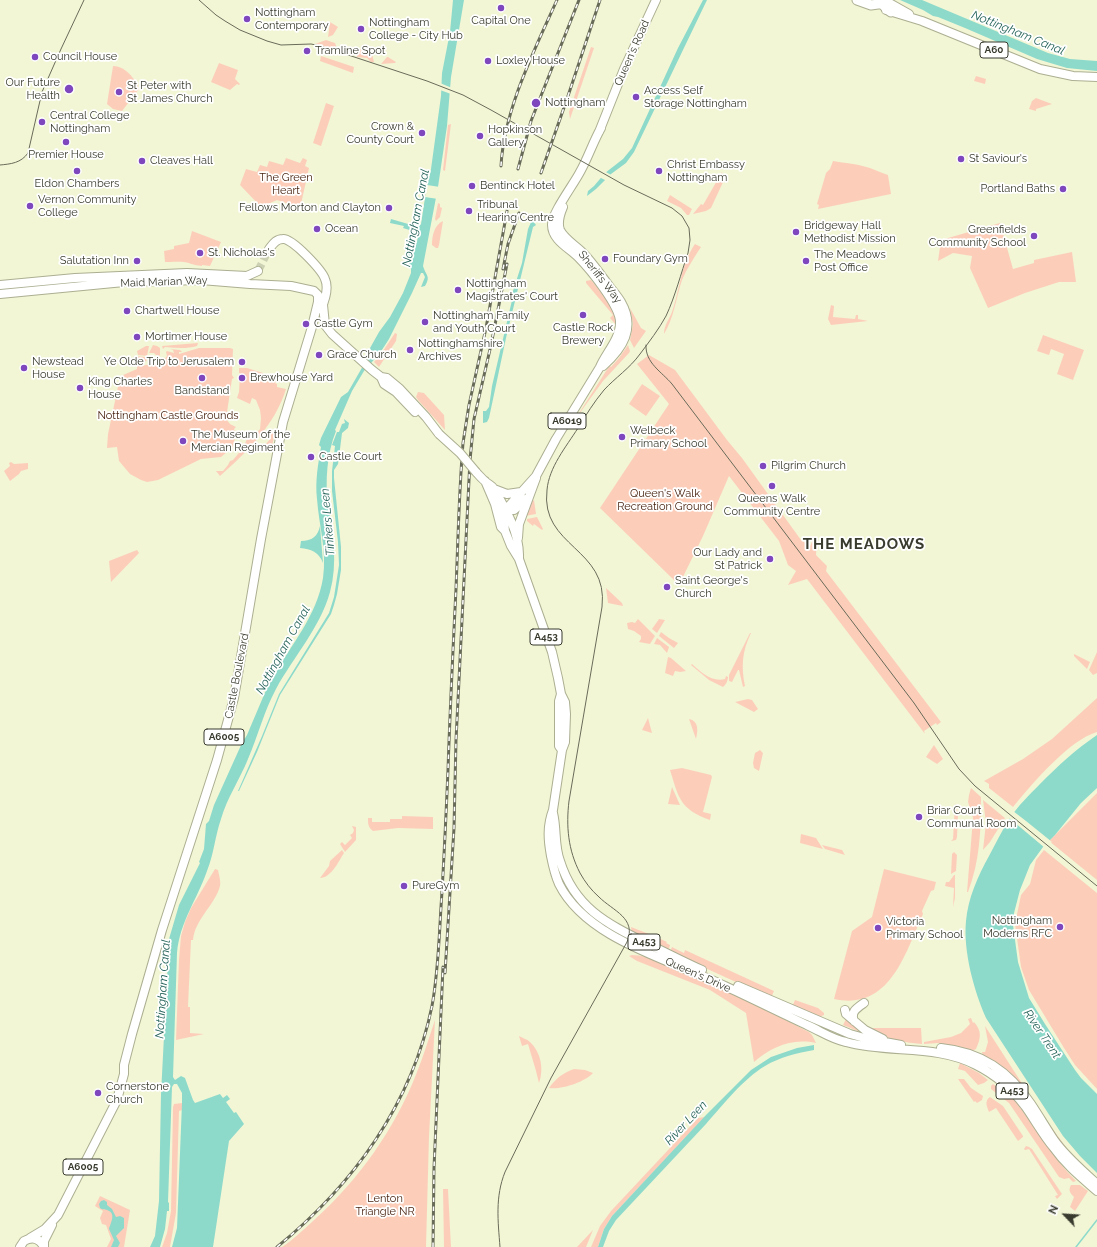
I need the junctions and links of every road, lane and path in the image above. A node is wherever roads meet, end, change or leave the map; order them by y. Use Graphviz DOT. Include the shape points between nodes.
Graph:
graph roads {
  1 [pos="656,0"];
  2 [pos="857,0"];
  3 [pos="883,0"];
  4 [pos="872,5"];
  5 [pos="891,12"];
  6 [pos="917,19"];
  7 [pos="1097,77"];
  8 [pos="558,213"];
  9 [pos="269,249"];
  10 [pos="258,271"];
  11 [pos="67,279"];
  12 [pos="0,285"];
  13 [pos="73,288"];
  14 [pos="0,294"];
  15 [pos="320,303"];
  16 [pos="314,323"];
  17 [pos="332,334"];
  18 [pos="600,368"];
  19 [pos="381,377"];
  20 [pos="439,434"];
  21 [pos="486,483"];
  22 [pos="494,489"];
  23 [pos="525,494"];
  24 [pos="495,504"];
  25 [pos="507,511"];
  26 [pos="505,531"];
  27 [pos="517,540"];
  28 [pos="519,559"];
  29 [pos="553,810"];
  30 [pos="864,1003"];
  31 [pos="781,1005"];
  32 [pos="844,1010"];
  33 [pos="854,1021"];
  34 [pos="831,1035"];
  35 [pos="892,1047"];
  36 [pos="976,1056"];
  37 [pos="987,1071"];
  38 [pos="1097,1184"];
  39 [pos="1097,1191"];
  40 [pos="56,1217"];
  41 [pos="30,1238"];
  42 [pos="44,1246"];
  43 [pos="20,1247"];
  1 -- 8 [label="main road, Queen's Road / A6019" via="630,55 601,128"];
  2 -- 4 [label="highway, A60"];
  3 -- 4 [label="highway"];
  3 -- 5 [label="highway" via="883,6"];
  3 -- 6 [label="main road, A60"];
  4 -- 5 [label="main road, A60"];
  5 -- 6 [label="main road, A60"];
  6 -- 7 [label="main road, A60" via="1040,69 1074,76"];
  8 -- 18 [label="main road, Sheriffs Way / A6019" via="552,225 555,236 583,262 610,298 619,315 618,334"];
  8 -- 18 [label="main road, Sheriffs Way / A6019" via="562,234 586,256 624,308 628,324 625,339 610,360"];
  9 -- 15 [label="main road, Castle Boulevard" via="277,240 287,239 320,269 327,288"];
  10 -- 11 [label="main road, Maid Marian Way" via="247,276 187,273"];
  11 -- 12 [label="main road, Maid Marian Way"];
  11 -- 13 [label="main road"];
  13 -- 14 [label="main road, Maid Marian Way"];
  13 -- 15 [label="main road, Maid Marian Way" via="124,282 201,280 283,285 314,291"];
  15 -- 16 [label="main road, Castle Boulevard"];
  15 -- 17 [label="main road" via="326,325"];
  16 -- 17 [label="main road"];
  16 -- 40 [label="main road, Castle Boulevard / A6005" via="283,422 234,698 217,760 162,930 108,1118"];
  17 -- 19 [label="main road"];
  18 -- 23 [label="main road, A6019"];
  19 -- 20 [label="main road" via="384,384"];
  19 -- 20 [label="main road" via="387,378 399,388"];
  20 -- 21 [label="main road, bridge" via="460,453"];
  21 -- 22 [label="main road"];
  21 -- 24 [label="main road, Queen's Drive"];
  22 -- 23 [label="main road" via="507,494"];
  22 -- 25 [label="main road, Queen's Drive"];
  23 -- 25 [label="main road, A6019" via="517,508"];
  23 -- 27 [label="main road, A6019"];
  24 -- 25 [label="main road"];
  24 -- 26 [label="main road, Queen's Drive / A453" via="501,527"];
  25 -- 26 [label="main road"];
  25 -- 27 [label="main road, Queen's Drive / A453"];
  26 -- 28 [label="main road, Queen's Drive / A453"];
  27 -- 28 [label="main road, Queen's Drive / A453"];
  28 -- 29 [label="main road, Queen's Drive / A453" via="552,652 565,702 565,742"];
  29 -- 31 [label="main road, Queen's Drive / A453" via="557,849 562,867 573,890 592,912 629,935"];
  29 -- 34 [label="main road, Queen's Drive / A453" via="548,842 556,875 567,897 588,919 637,949 705,976"];
  30 -- 33 [label="main road" via="853,1012"];
  31 -- 34 [label="main road, Queen's Drive / A453"];
  31 -- 35 [label="main road, Queen's Drive / A453" via="850,1034"];
  32 -- 33 [label="main road"];
  33 -- 35 [label="main road"];
  34 -- 35 [label="main road, Queen's Drive / A453" via="878,1049"];
  35 -- 36 [label="main road, A453" via="947,1049"];
  35 -- 37 [label="main road, A453" via="945,1054 966,1060"];
  36 -- 37 [label="main road, A453"];
  36 -- 38 [label="main road, A453" via="991,1064 1018,1087 1054,1140"];
  37 -- 39 [label="main road, A453" via="1017,1096 1069,1167"];
  40 -- 41 [label="main road, Castle Boulevard" via="45,1229"];
  40 -- 42 [label="main road, Castle Boulevard"];
  41 -- 42 [label="main road" via="38,1240"];
  41 -- 43 [label="main road, Castle Boulevard"];
}
